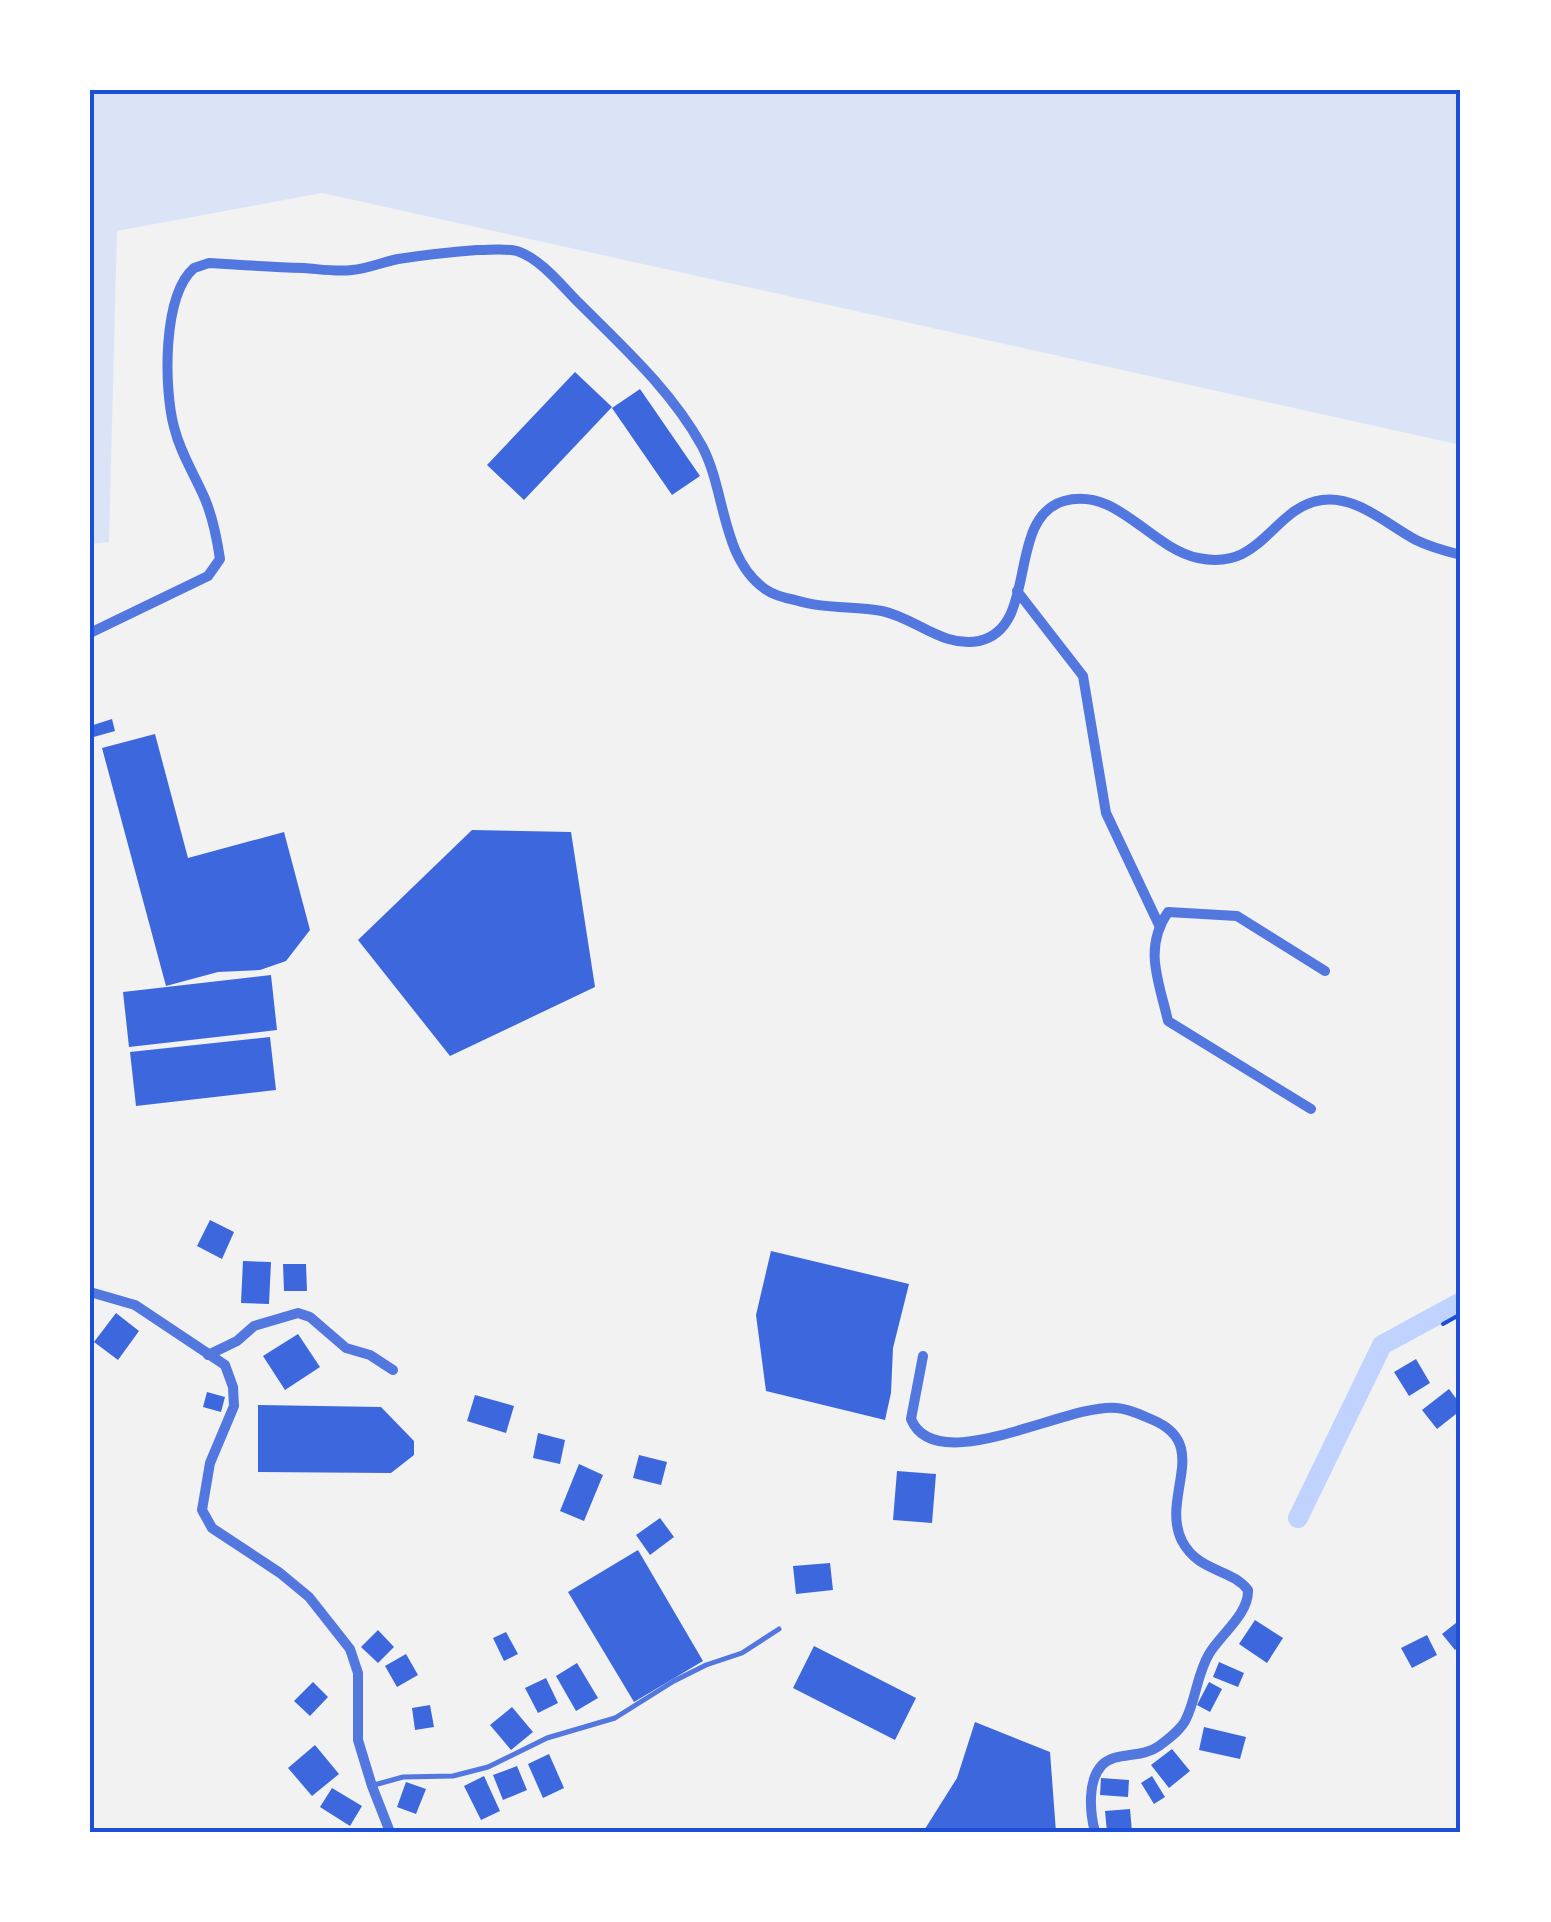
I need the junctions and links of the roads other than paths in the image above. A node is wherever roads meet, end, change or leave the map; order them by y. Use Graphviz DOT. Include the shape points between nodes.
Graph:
graph roads {
  1 [pos="1461,555"];
  2 [pos="1017,592"];
  3 [pos="90,634"];
  4 [pos="1159,926"];
  5 [pos="1325,971"];
  6 [pos="1312,1109"];
  7 [pos="90,1292"];
  8 [pos="208,1355"];
  9 [pos="922,1356"];
  10 [pos="394,1370"];
  11 [pos="780,1629"];
  12 [pos="372,1786"];
  13 [pos="390,1832"];
  14 [pos="1096,1832"];
  1 -- 2 [label="street" via="1326,499 1306,504 1234,558 1200,559 1099,499 1076,498 1041,515"];
  2 -- 3 [label="street" via="997,634 953,641 883,612 768,592 738,555 716,478 686,420 652,376 556,280 515,250 455,252 350,271 208,262 195,267 174,304 167,380 173,424 205,499 220,559 208,576"];
  2 -- 4 [label="street" via="1083,676 1106,813"];
  4 -- 5 [label="street" via="1168,912 1236,916"];
  4 -- 6 [label="street" via="1153,952 1168,1021"];
  7 -- 8 [label="street" via="136,1306"];
  8 -- 10 [label="street" via="254,1326 298,1313 346,1348"];
  8 -- 12 [label="street" via="225,1365 234,1406 210,1463 202,1510 212,1528 309,1597 350,1649 358,1674 358,1740"];
  9 -- 14 [label="street" via="911,1419 931,1440 992,1438 1104,1407 1136,1412 1172,1430 1183,1451 1180,1538 1198,1560 1248,1590 1248,1604 1204,1664 1185,1722 1156,1749 1101,1767 1092,1792"];
  11 -- 12 [label="lane" via="614,1718 547,1738 488,1767"];
  12 -- 13 [label="street"];
}
